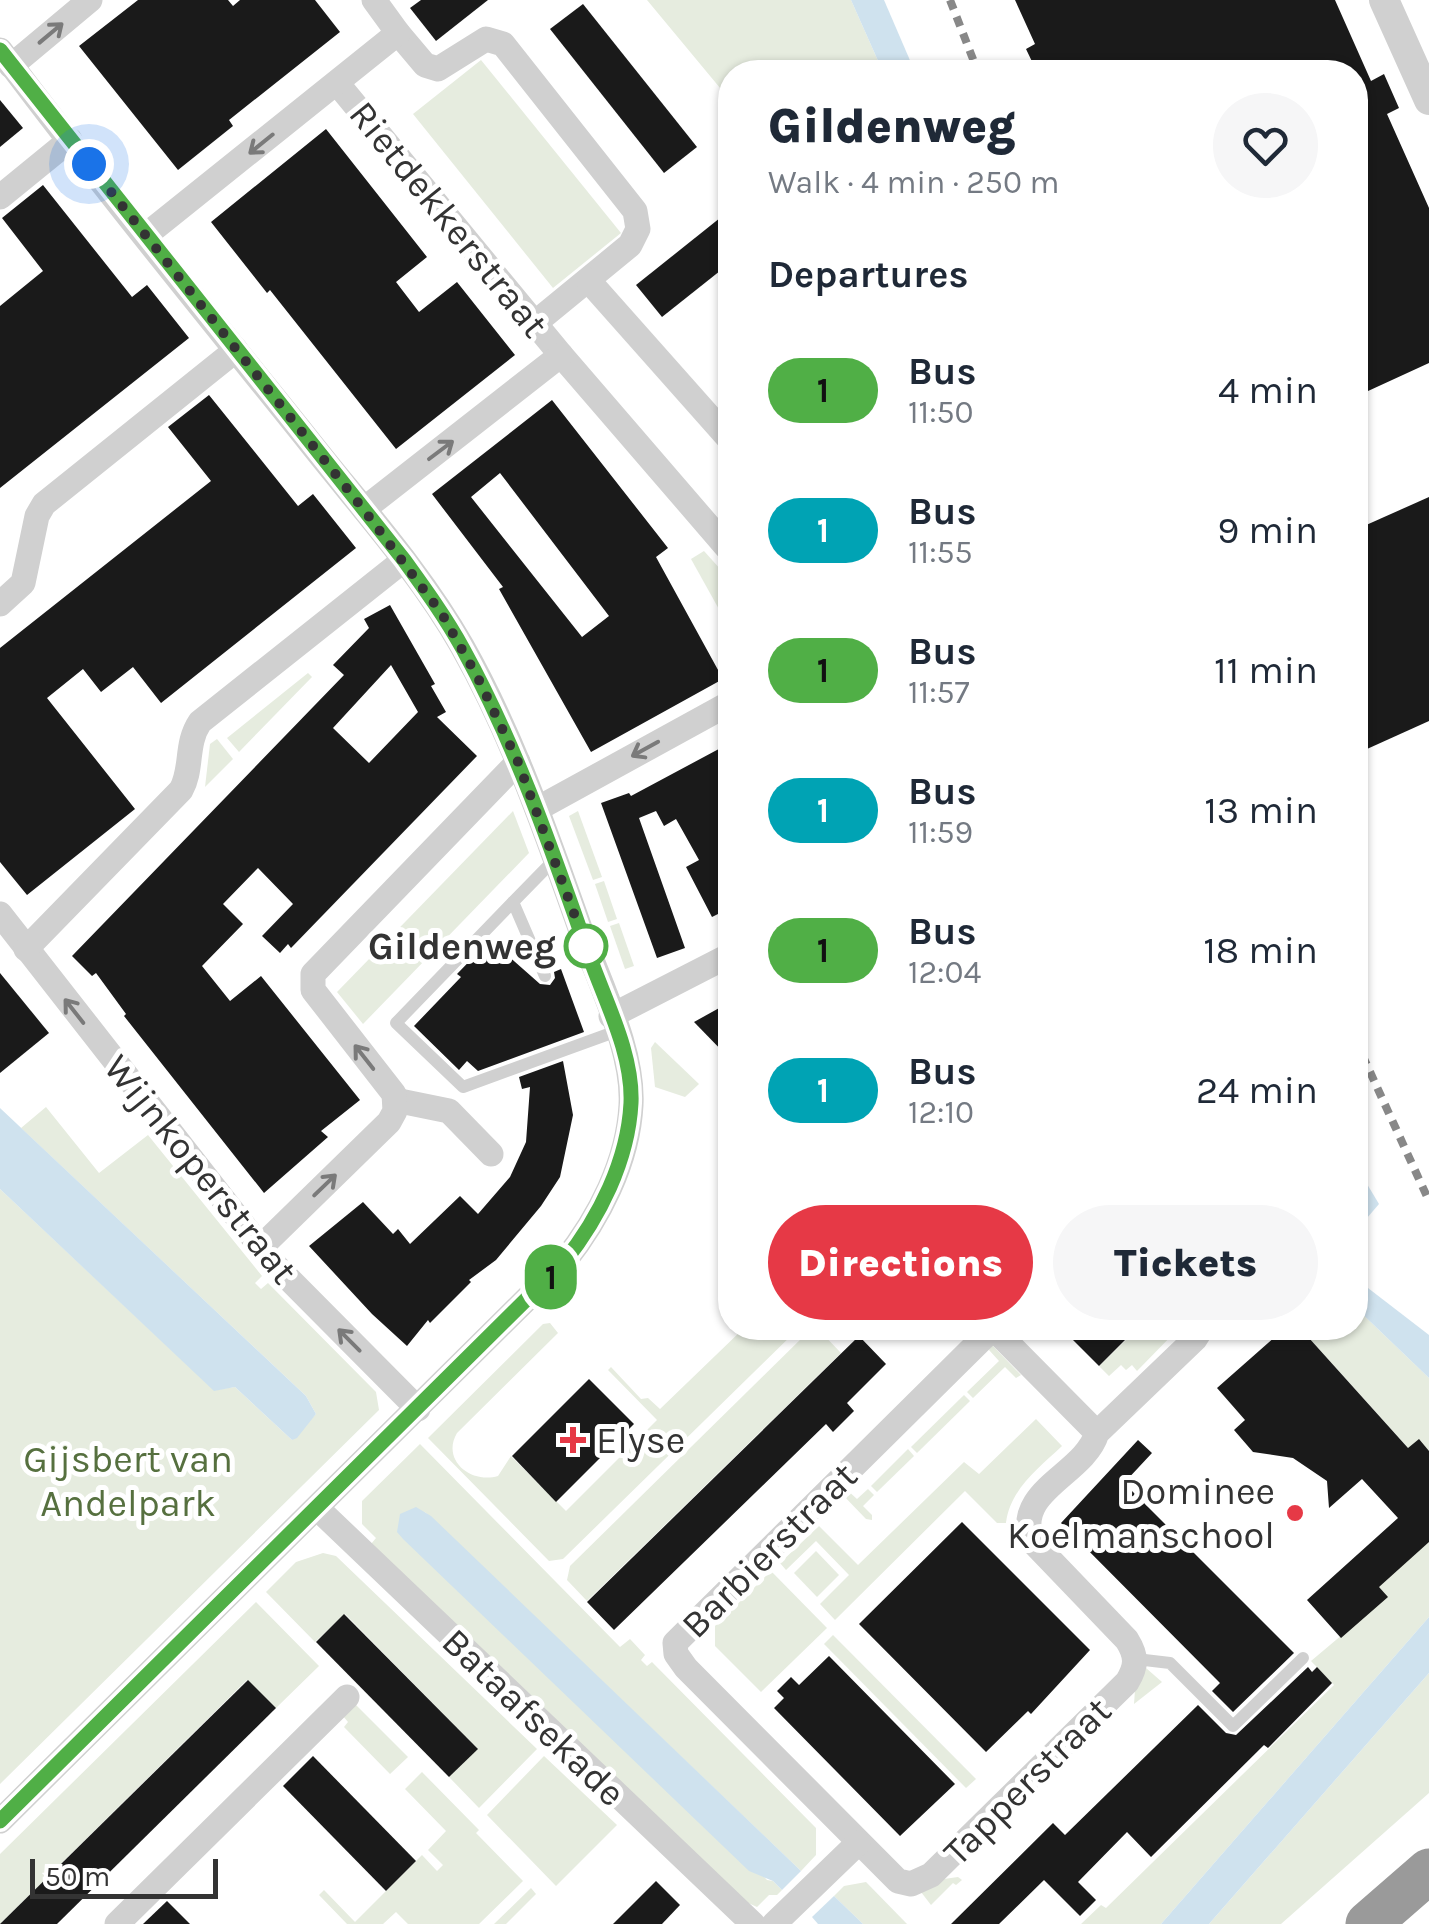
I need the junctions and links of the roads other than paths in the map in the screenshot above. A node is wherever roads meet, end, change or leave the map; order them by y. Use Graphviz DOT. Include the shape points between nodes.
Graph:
graph roads {
  1 [pos="90,0"];
  2 [pos="372,0"];
  3 [pos="1384,0"];
  4 [pos="398,33"];
  5 [pos="6,58"];
  6 [pos="337,83"];
  7 [pos="1429,100"];
  8 [pos="70,140"];
  9 [pos="0,197"];
  10 [pos="146,234"];
  11 [pos="588,280"];
  12 [pos="535,323"];
  13 [pos="236,350"];
  14 [pos="561,355"];
  15 [pos="718,426"];
  16 [pos="364,510"];
  17 [pos="718,537"];
  18 [pos="404,560"];
  19 [pos="0,604"];
  20 [pos="718,709"];
  21 [pos="518,762"];
  22 [pos="537,809"];
  23 [pos="556,858"];
  24 [pos="512,902"];
  25 [pos="0,914"];
  26 [pos="26,949"];
  27 [pos="718,962"];
  28 [pos="545,976"];
  29 [pos="614,1024"];
  30 [pos="395,1100"];
  31 [pos="491,1154"];
  32 [pos="260,1247"];
  33 [pos="980,1340"];
  34 [pos="1004,1340"];
  35 [pos="1194,1340"];
  36 [pos="418,1410"];
  37 [pos="1097,1434"];
  38 [pos="317,1508"];
  39 [pos="1302,1658"];
  40 [pos="1136,1659"];
  41 [pos="347,1697"];
  42 [pos="0,1821"];
  43 [pos="858,1843"];
  44 [pos="1429,1871"];
  45 [pos="783,1916"];
  46 [pos="117,1924"];
  47 [pos="753,1924"];
  48 [pos="1368,1924"];
  5 -- 1 [label="street, one-way"];
  2 -- 4 [label="street"];
  3 -- 7 [label="street"];
  4 -- 6 [label="street"];
  4 -- 11 [label="street" via="425,65 438,69 486,40 502,44 635,212 638,228 630,246"];
  5 -- 8 [label="street"];
  6 -- 10 [label="street, one-way"];
  6 -- 12 [label="street, Rietdekkerstraat"];
  8 -- 9 [label="street"];
  8 -- 10 [label="street"];
  10 -- 13 [label="street"];
  11 -- 12 [label="street"];
  11 -- 15 [label="street"];
  12 -- 14 [label="street, Rietdekkerstraat"];
  13 -- 16 [label="street"];
  13 -- 19 [label="street" via="44,504 22,586"];
  16 -- 14 [label="street, one-way"];
  14 -- 17 [label="street, Rietdekkerstraat"];
  16 -- 18 [label="street"];
  18 -- 21 [label="street" via="462,646"];
  18 -- 26 [label="street" via="200,722 181,790"];
  20 -- 22 [label="street, one-way"];
  21 -- 22 [label="street"];
  30 -- 21 [label="street, one-way" via="317,996 312,979"];
  22 -- 23 [label="street"];
  23 -- 24 [label="lane"];
  23 -- 29 [label="street"];
  24 -- 28 [label="lane"];
  24 -- 29 [label="lane" via="396,1023 463,1087"];
  25 -- 26 [label="street, Wijnkoperstraat"];
  32 -- 26 [label="street, Wijnkoperstraat, one-way"];
  27 -- 29 [label="street"];
  29 -- 36 [label="street" via="631,1106 599,1210 564,1262"];
  30 -- 31 [label="street" via="449,1110"];
  32 -- 30 [label="street, one-way" via="388,1122"];
  36 -- 32 [label="street, Wijnkoperstraat, one-way"];
  33 -- 43 [label="street, Barbierstraat" via="674,1648"];
  34 -- 37 [label="street, Barbierstraat"];
  35 -- 37 [label="street, Tapperstraat"];
  36 -- 38 [label="street"];
  37 -- 40 [label="street, Tapperstraat" via="1036,1500 1028,1528 1039,1550 1127,1640"];
  38 -- 42 [label="street"];
  38 -- 47 [label="street, Bataafsekade"];
  39 -- 40 [label="lane, Tapperstraat" via="1233,1726 1170,1664"];
  40 -- 43 [label="street, Tapperstraat" via="1127,1682 932,1876 912,1884 898,1881"];
  41 -- 46 [label="street"];
  43 -- 45 [label="street"];
  44 -- 48 [label="highway"];
}
